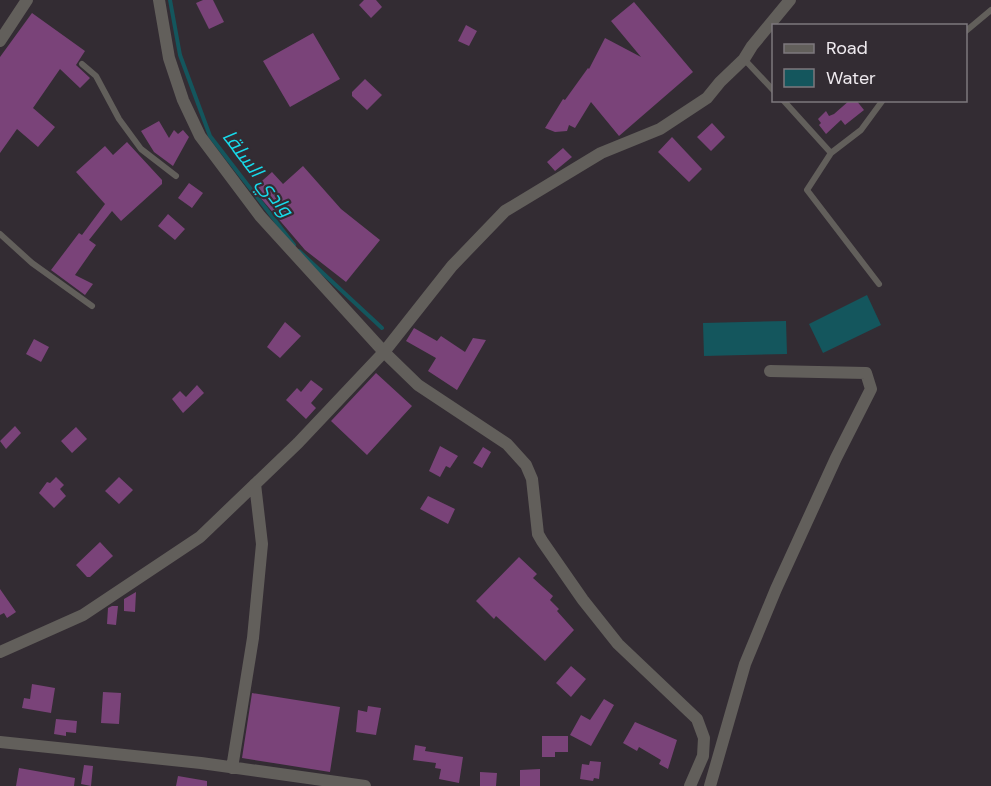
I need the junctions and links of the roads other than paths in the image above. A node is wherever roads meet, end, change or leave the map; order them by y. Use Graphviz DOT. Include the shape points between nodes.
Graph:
graph roads {
  1 [pos="27,0"];
  2 [pos="159,0"];
  3 [pos="790,0"];
  4 [pos="991,10"];
  5 [pos="967,30"];
  6 [pos="0,41"];
  7 [pos="744,59"];
  8 [pos="82,64"];
  9 [pos="772,89"];
  10 [pos="785,102"];
  11 [pos="882,102"];
  12 [pos="831,153"];
  13 [pos="176,176"];
  14 [pos="0,234"];
  15 [pos="879,284"];
  16 [pos="92,306"];
  17 [pos="384,352"];
  18 [pos="770,371"];
  19 [pos="255,484"];
  20 [pos="0,652"];
  21 [pos="0,742"];
  22 [pos="232,768"];
  23 [pos="365,786"];
  24 [pos="690,786"];
  25 [pos="710,786"];
  1 -- 6 [label="street"];
  2 -- 17 [label="street" via="169,58 200,136 260,216"];
  3 -- 7 [label="street"];
  4 -- 5 [label="lane"];
  7 -- 9 [label="lane"];
  7 -- 17 [label="street" via="706,98 660,129 601,153 505,211 452,266"];
  8 -- 13 [label="lane" via="96,76 118,119 141,149"];
  10 -- 12 [label="lane"];
  11 -- 12 [label="lane" via="861,130"];
  12 -- 15 [label="lane" via="807,190"];
  14 -- 16 [label="lane" via="32,263"];
  17 -- 19 [label="street"];
  17 -- 24 [label="street" via="418,385 507,444 526,465 542,541 618,644 697,719 704,738 703,756"];
  18 -- 25 [label="street" via="866,373 871,389 836,458 745,664"];
  19 -- 20 [label="street" via="200,537 84,615"];
  19 -- 22 [label="street" via="262,544 253,638"];
  21 -- 22 [label="street"];
  22 -- 23 [label="street"];
}
